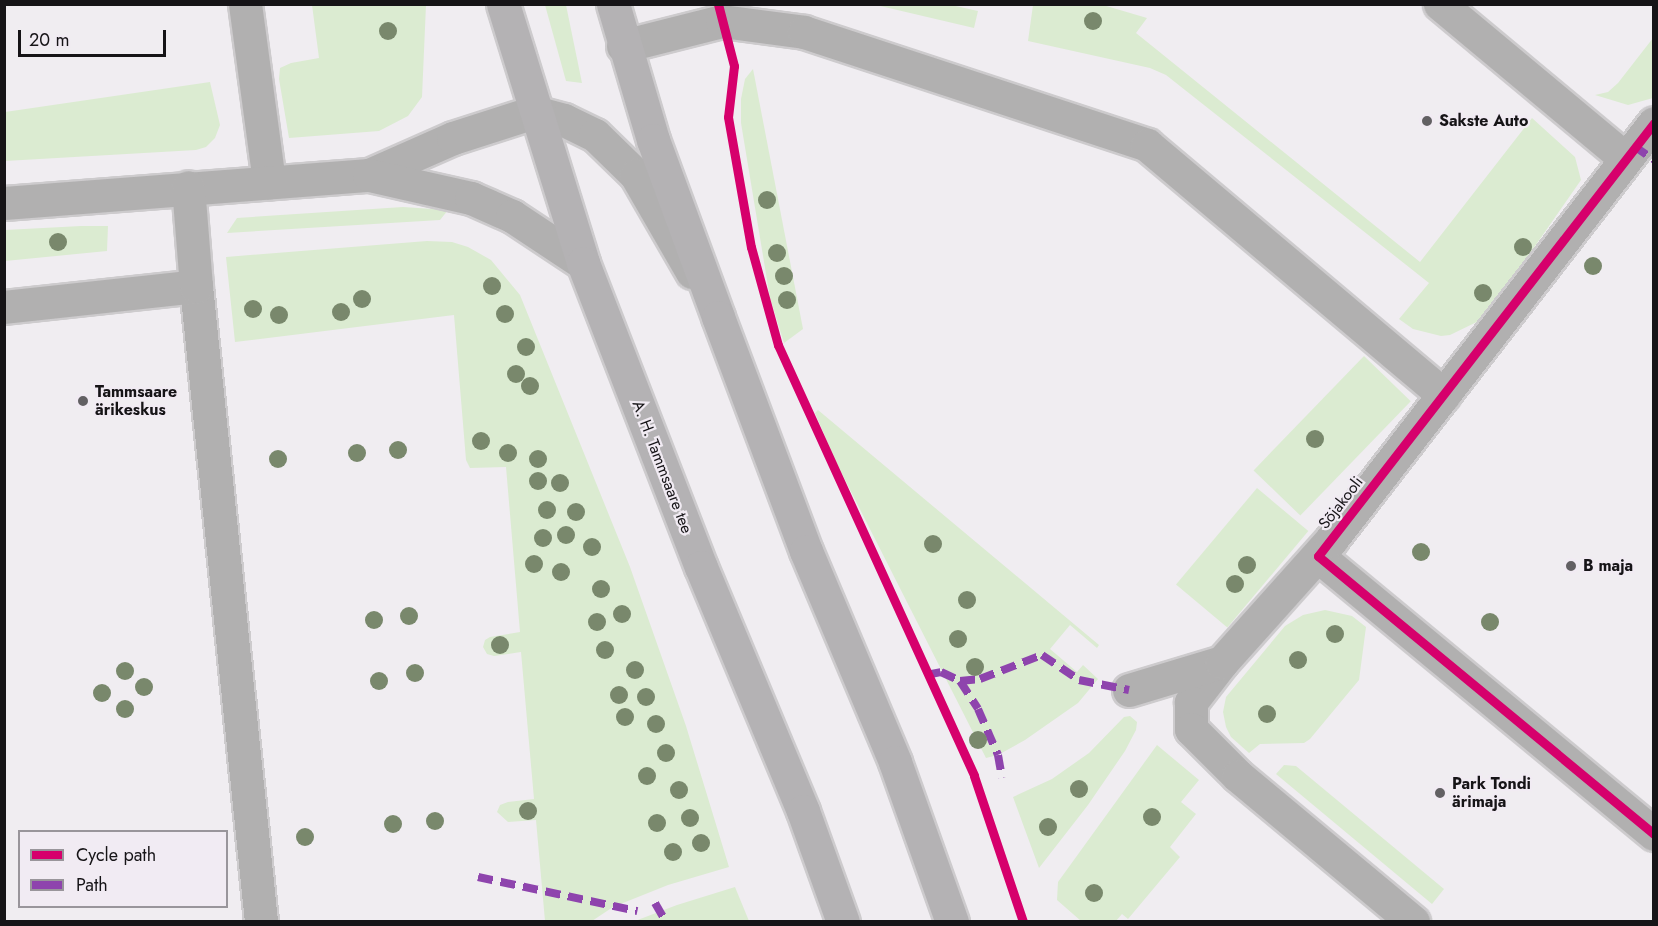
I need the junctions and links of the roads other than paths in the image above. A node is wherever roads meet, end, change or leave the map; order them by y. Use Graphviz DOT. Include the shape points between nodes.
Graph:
graph roads {
  1 [pos="245,4"];
  2 [pos="503,4"];
  3 [pos="613,4"];
  4 [pos="1440,4"];
  5 [pos="623,46"];
  6 [pos="534,112"];
  7 [pos="1653,123"];
  8 [pos="1625,158"];
  9 [pos="369,175"];
  10 [pos="269,182"];
  11 [pos="188,187"];
  12 [pos="4,203"];
  13 [pos="583,263"];
  14 [pos="196,286"];
  15 [pos="4,307"];
  16 [pos="718,317"];
  17 [pos="1444,394"];
  18 [pos="1318,556"];
  19 [pos="1222,662"];
  20 [pos="1130,690"];
  21 [pos="1653,834"];
  22 [pos="261,921"];
  23 [pos="843,921"];
  24 [pos="952,921"];
  25 [pos="1413,921"];
  1 -- 10 [label="street"];
  2 -- 6 [label="main road, A. H. Tammsaare tee"];
  3 -- 5 [label="main road"];
  4 -- 8 [label="street"];
  5 -- 16 [label="main road"];
  5 -- 17 [label="street" via="722,21 804,32 1147,145"];
  6 -- 9 [label="street" via="453,138"];
  6 -- 13 [label="main road, A. H. Tammsaare tee"];
  6 -- 16 [label="street" via="564,120 595,135 636,175"];
  7 -- 8 [label="street, Sõjakooli"];
  8 -- 17 [label="street, Sõjakooli"];
  9 -- 10 [label="street"];
  9 -- 13 [label="street" via="471,198 512,216"];
  10 -- 11 [label="street"];
  11 -- 12 [label="street"];
  11 -- 14 [label="street"];
  13 -- 23 [label="main road, A. H. Tammsaare tee" via="701,567 803,810"];
  14 -- 15 [label="street"];
  14 -- 22 [label="street"];
  16 -- 24 [label="main road" via="806,551 895,762"];
  17 -- 18 [label="street, Sõjakooli"];
  18 -- 19 [label="street, Sõjakooli"];
  18 -- 21 [label="street"];
  19 -- 20 [label="street"];
  19 -- 25 [label="street, Sõjakooli" via="1191,702 1191,729 1238,777"];
}
